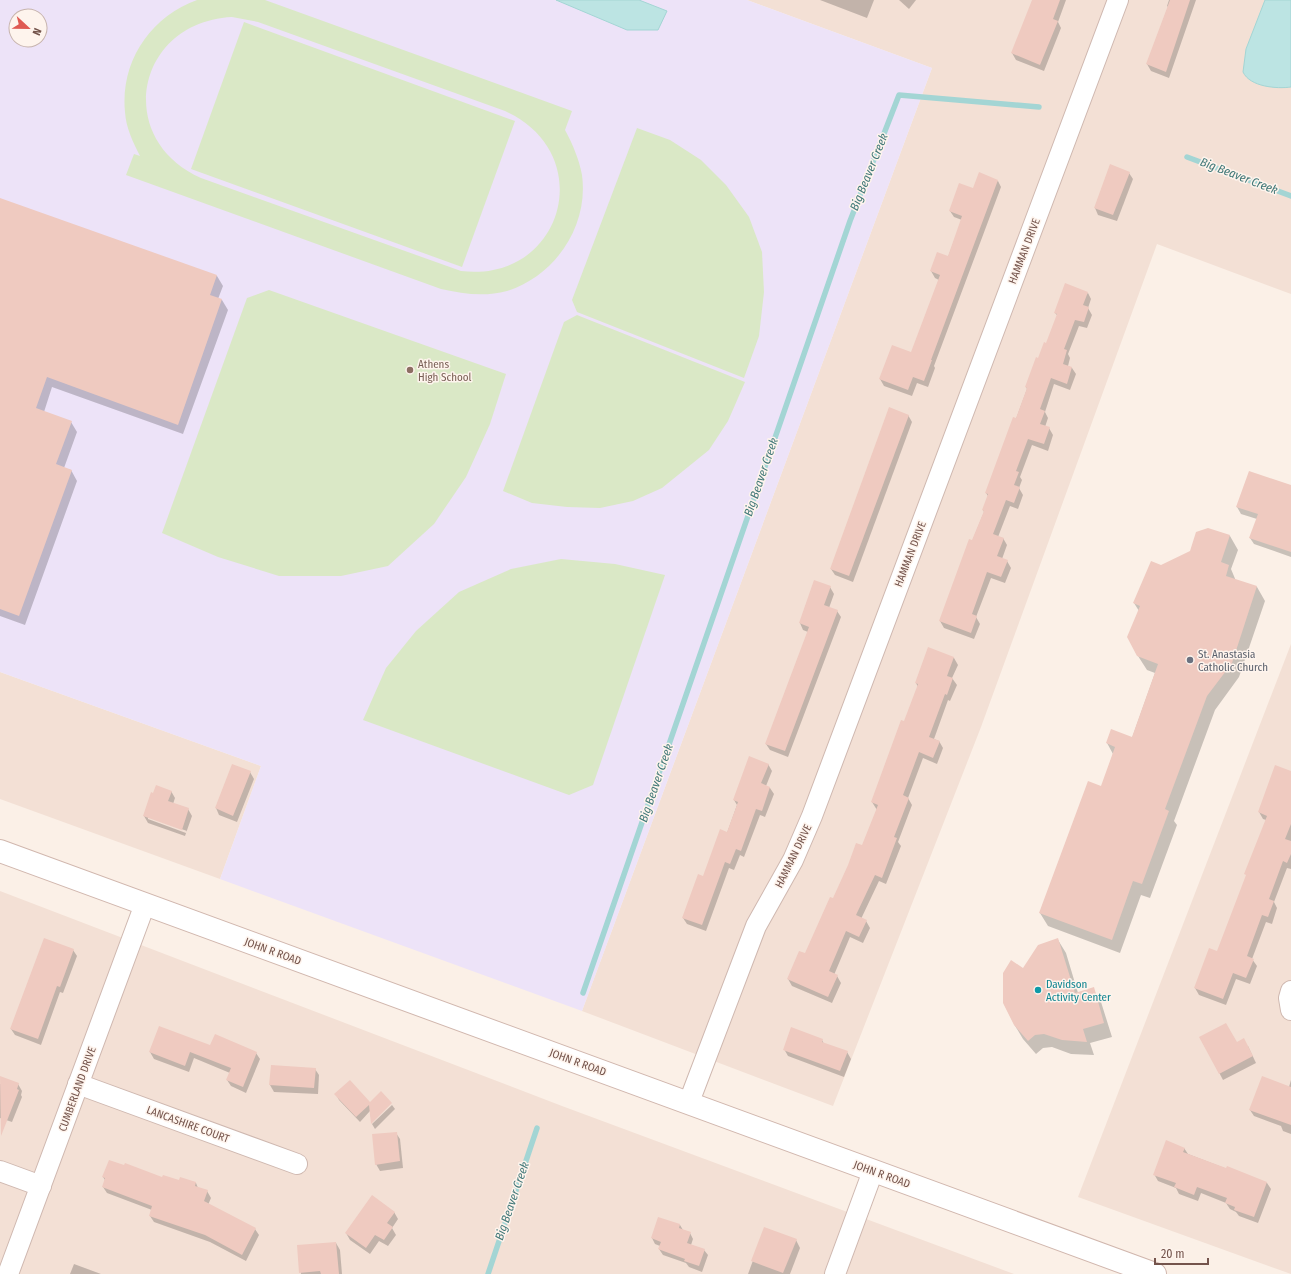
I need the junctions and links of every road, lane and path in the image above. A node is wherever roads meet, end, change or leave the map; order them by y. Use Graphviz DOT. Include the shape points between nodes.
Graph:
graph roads {
  1 [pos="1118,0"];
  2 [pos="0,851"];
  3 [pos="144,904"];
  4 [pos="1291,991"];
  5 [pos="1291,1010"];
  6 [pos="78,1084"];
  7 [pos="689,1102"];
  8 [pos="297,1164"];
  9 [pos="0,1171"];
  10 [pos="873,1171"];
  11 [pos="41,1186"];
  12 [pos="8,1274"];
  13 [pos="836,1274"];
  14 [pos="1155,1274"];
  1 -- 7 [label="street, HAMMAN DRIVE" via="803,841 756,926"];
  2 -- 3 [label="main road, JOHN R ROAD"];
  3 -- 6 [label="street, CUMBERLAND DRIVE"];
  3 -- 7 [label="main road, JOHN R ROAD"];
  4 -- 5 [label="street"];
  6 -- 8 [label="street, LANCASHIRE COURT"];
  6 -- 11 [label="street, CUMBERLAND DRIVE"];
  7 -- 10 [label="main road, JOHN R ROAD"];
  9 -- 11 [label="street"];
  10 -- 13 [label="street"];
  10 -- 14 [label="main road, JOHN R ROAD"];
  11 -- 12 [label="street, CUMBERLAND DRIVE"];
}
